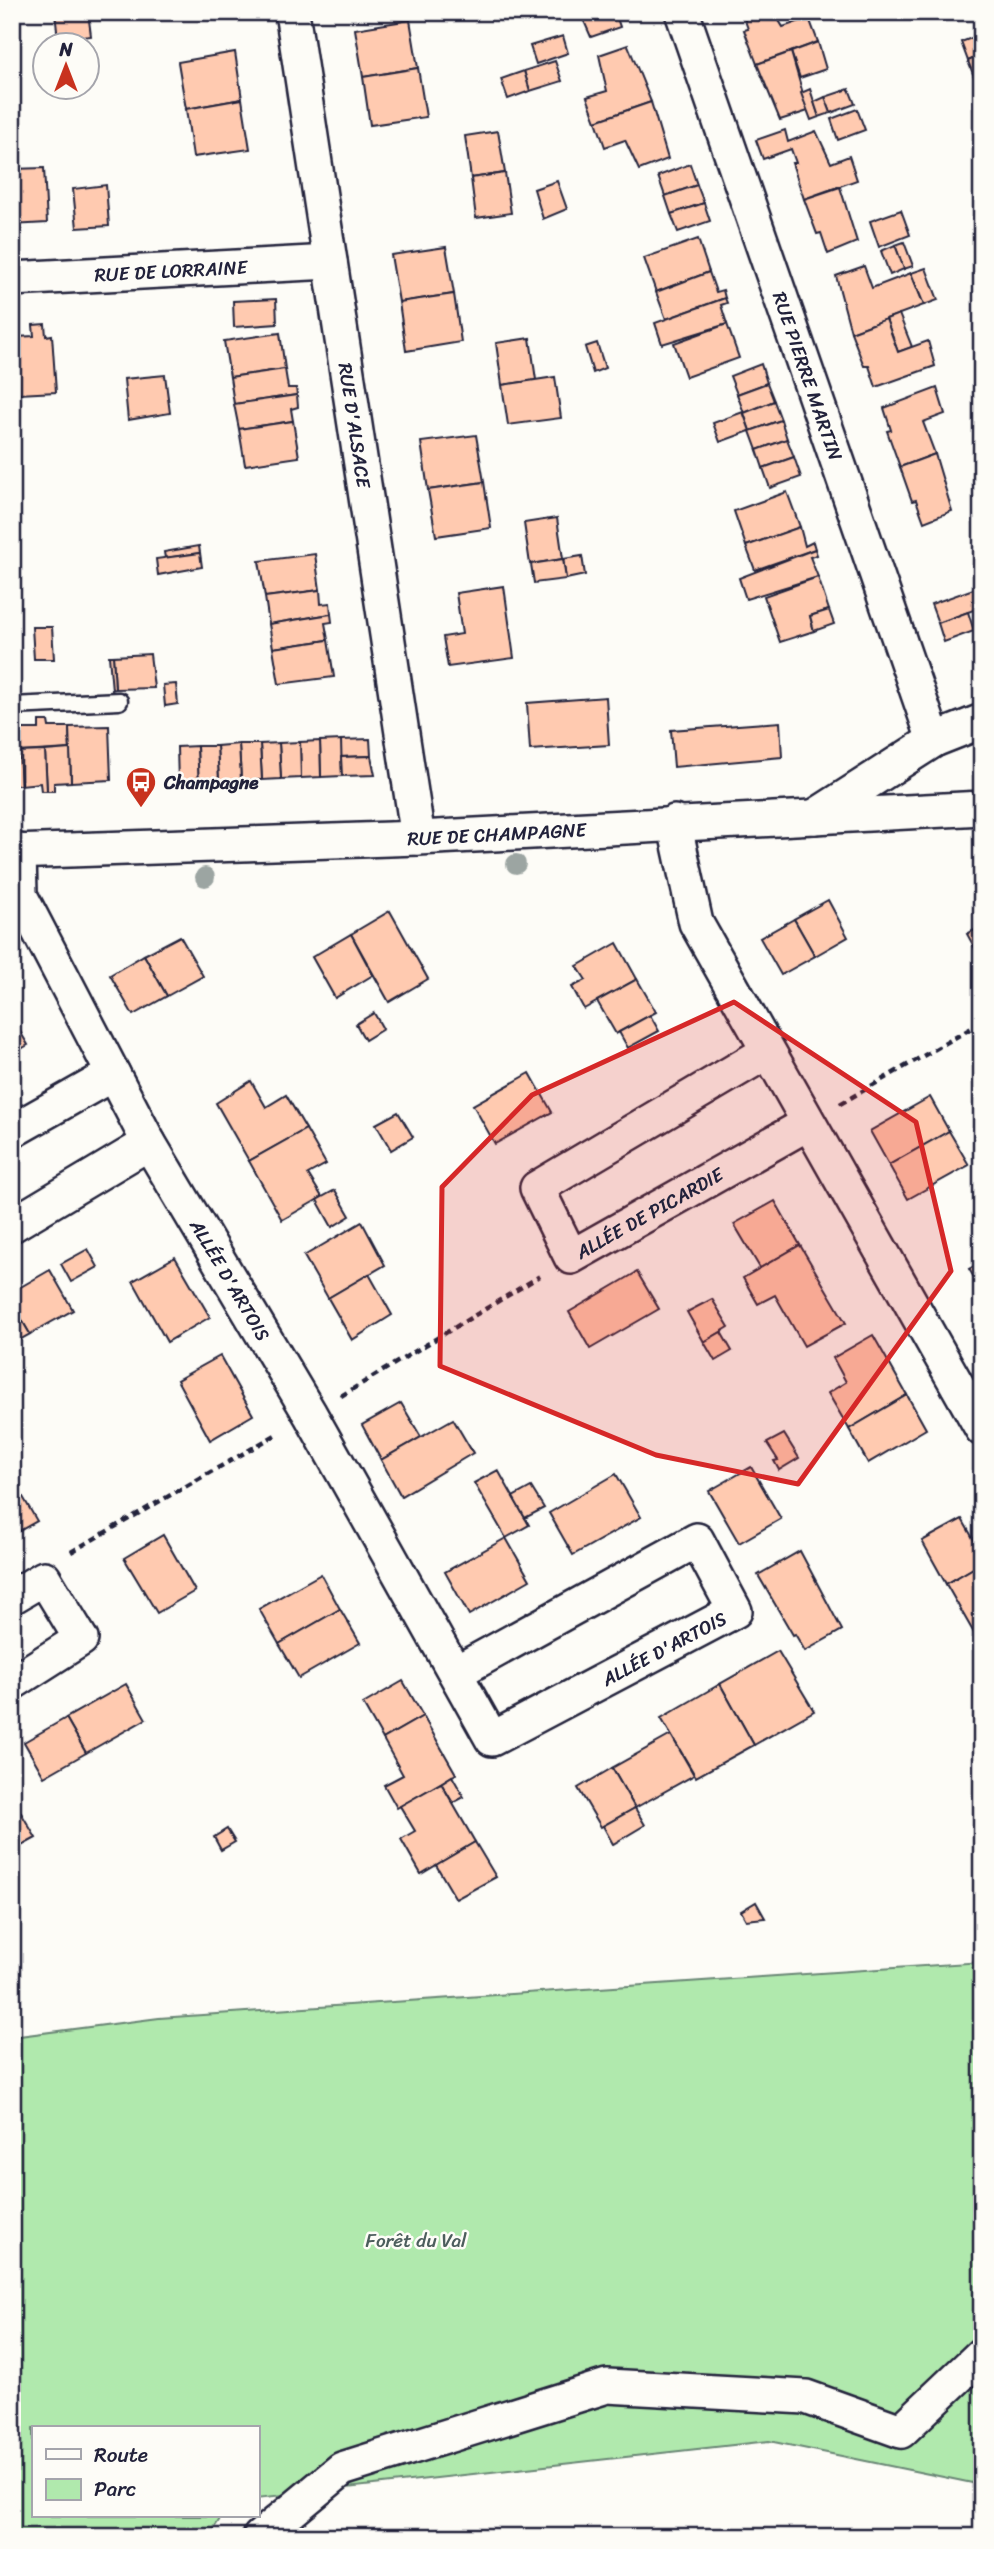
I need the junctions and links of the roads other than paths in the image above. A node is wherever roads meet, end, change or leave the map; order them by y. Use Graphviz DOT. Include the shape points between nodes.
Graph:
graph roads {
  1 [pos="292,12"];
  2 [pos="682,12"];
  3 [pos="330,262"];
  4 [pos="12,279"];
  5 [pos="119,701"];
  6 [pos="12,706"];
  7 [pos="982,721"];
  8 [pos="934,740"];
  9 [pos="982,808"];
  10 [pos="812,818"];
  11 [pos="674,822"];
  12 [pos="418,838"];
  13 [pos="16,851"];
  14 [pos="768,1052"];
  15 [pos="113,1074"];
  16 [pos="807,1124"];
  17 [pos="12,1131"];
  18 [pos="149,1143"];
  19 [pos="12,1225"];
  20 [pos="982,1429"];
  21 [pos="12,1597"];
  22 [pos="455,1673"];
  23 [pos="12,1683"];
  24 [pos="982,2354"];
  25 [pos="260,2537"];
  1 -- 3 [label="street, RUE D'ALSACE"];
  2 -- 8 [label="street, RUE PIERRE MARTIN"];
  3 -- 4 [label="street, RUE DE LORRAINE"];
  3 -- 12 [label="street, RUE D'ALSACE"];
  5 -- 6 [label="lane"];
  7 -- 8 [label="street"];
  8 -- 10 [label="street"];
  9 -- 10 [label="street, RUE DE CHAMPAGNE"];
  10 -- 11 [label="street, RUE DE CHAMPAGNE"];
  11 -- 12 [label="street, RUE DE CHAMPAGNE"];
  11 -- 14 [label="street" via="696,923"];
  12 -- 13 [label="street, RUE DE CHAMPAGNE"];
  13 -- 15 [label="street, ALLÉE D'ARTOIS" via="20,895"];
  14 -- 16 [label="street"];
  14 -- 16 [label="street, ALLÉE DE PICARDIE" via="537,1188 571,1257"];
  15 -- 17 [label="street"];
  15 -- 18 [label="street, ALLÉE D'ARTOIS"];
  16 -- 20 [label="street"];
  18 -- 19 [label="street"];
  18 -- 22 [label="street, ALLÉE D'ARTOIS"];
  21 -- 23 [label="street" via="44,1578 81,1639"];
  22 -- 22 [label="street, ALLÉE D'ARTOIS" via="492,1739 735,1611 697,1540"];
  24 -- 25 [label="street" via="901,2431 806,2397 607,2386 342,2469"];
}
